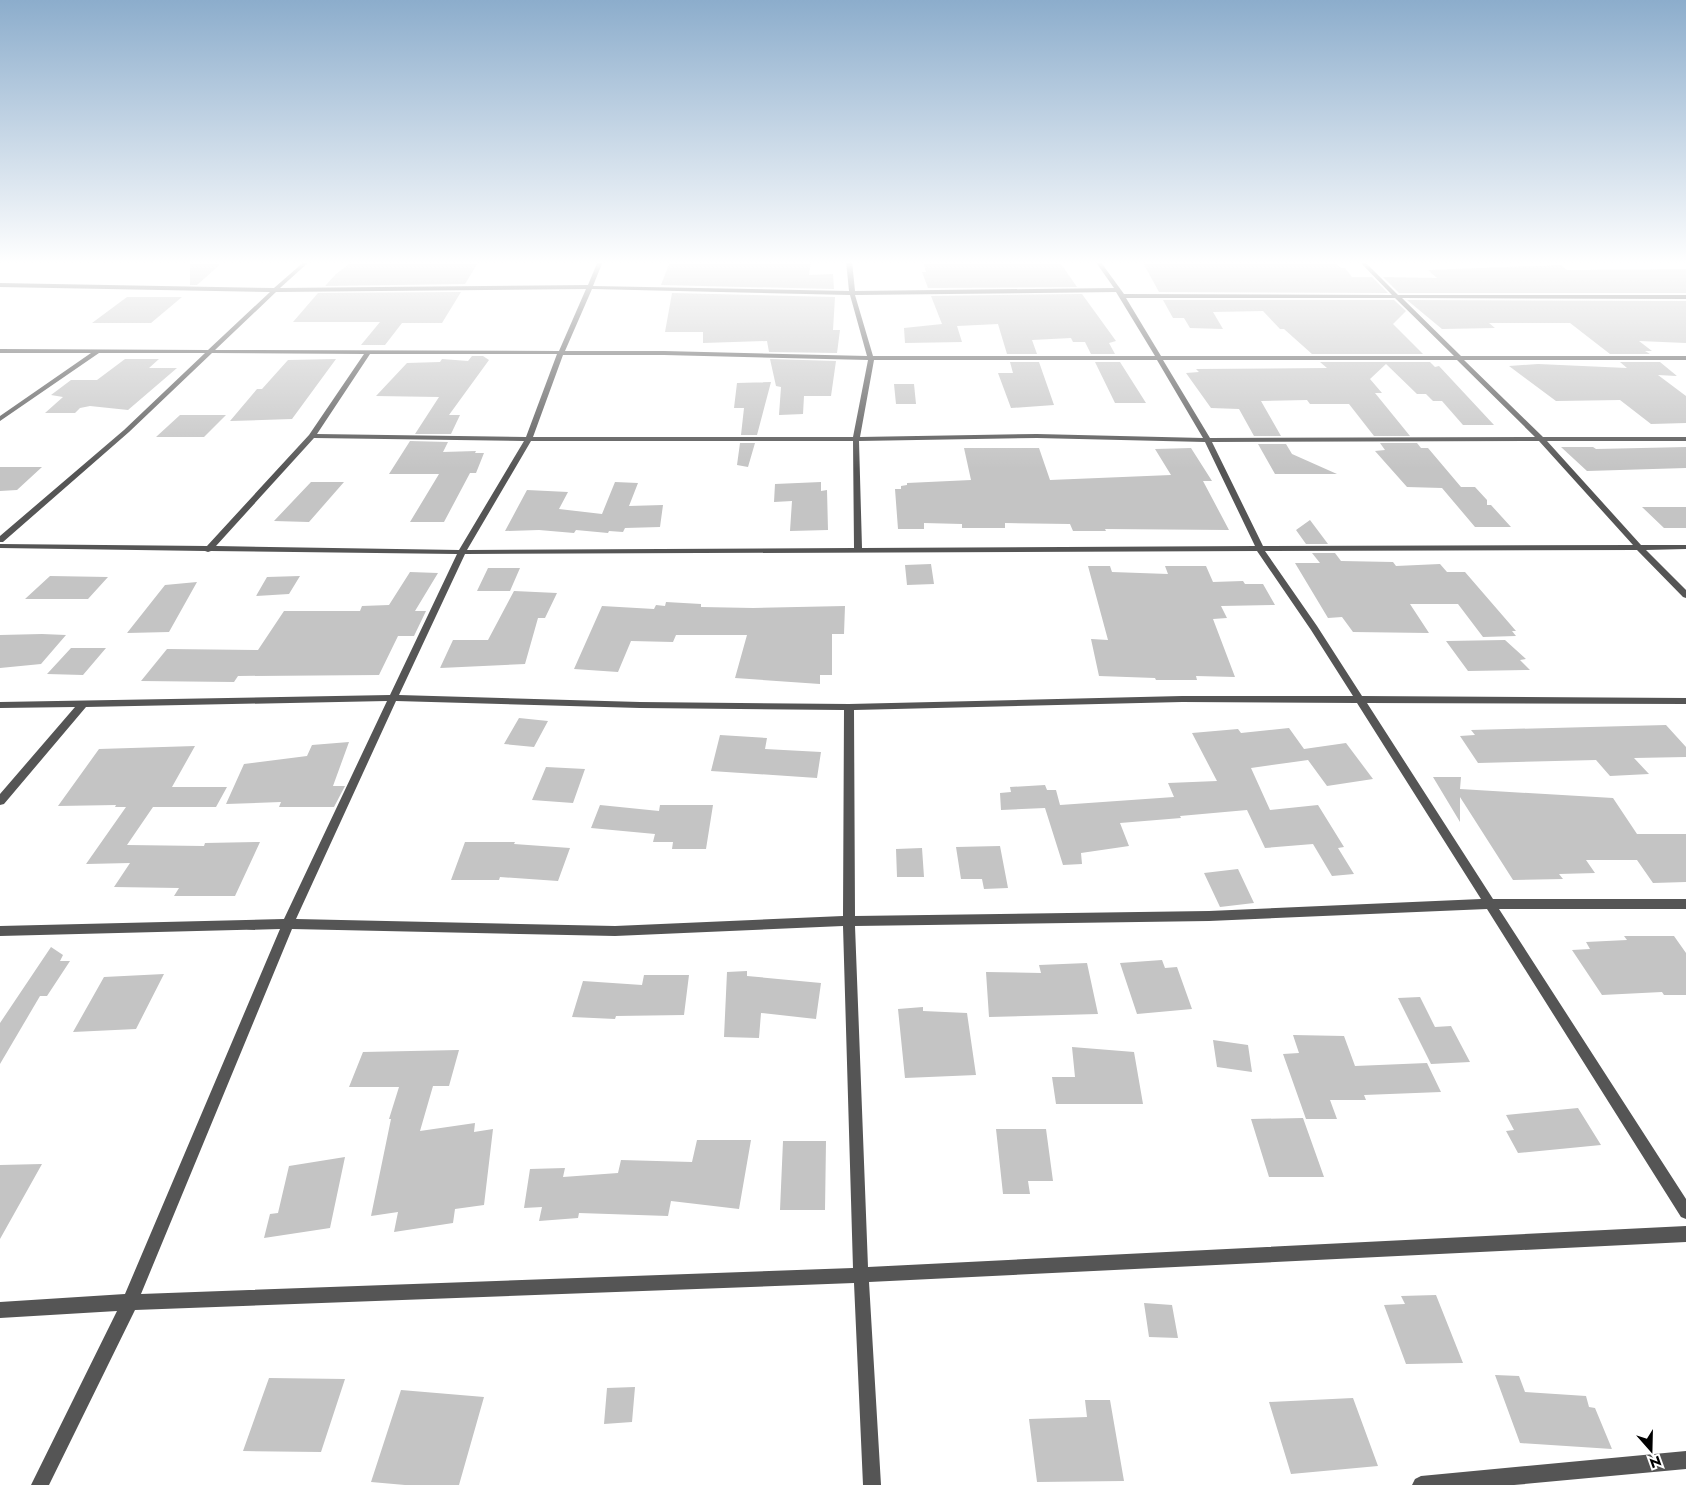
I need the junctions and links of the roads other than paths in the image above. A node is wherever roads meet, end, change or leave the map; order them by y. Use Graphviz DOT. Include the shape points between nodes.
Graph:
graph roads {
  1 [pos="231,330"];
  2 [pos="570,330"];
  3 [pos="863,330"];
  4 [pos="1143,330"];
  5 [pos="1431,330"];
  6 [pos="0,351"];
  7 [pos="212,351"];
  8 [pos="97,352"];
  9 [pos="368,352"];
  10 [pos="561,353"];
  11 [pos="871,358"];
  12 [pos="1686,358"];
  13 [pos="1161,359"];
  14 [pos="1460,359"];
  15 [pos="0,419"];
  16 [pos="312,436"];
  17 [pos="529,439"];
  18 [pos="856,439"];
  19 [pos="1686,439"];
  20 [pos="1208,440"];
  21 [pos="1543,441"];
  22 [pos="0,540"];
  23 [pos="0,546"];
  24 [pos="1639,547"];
  25 [pos="1686,547"];
  26 [pos="858,549"];
  27 [pos="1260,549"];
  28 [pos="208,550"];
  29 [pos="462,552"];
  30 [pos="1686,595"];
  31 [pos="392,698"];
  32 [pos="1357,698"];
  33 [pos="1686,700"];
  34 [pos="0,705"];
  35 [pos="82,705"];
  36 [pos="849,707"];
  37 [pos="0,801"];
  38 [pos="1489,904"];
  39 [pos="1686,904"];
  40 [pos="849,921"];
  41 [pos="288,924"];
  42 [pos="0,931"];
  43 [pos="1686,1212"];
  44 [pos="1686,1234"];
  45 [pos="860,1275"];
  46 [pos="130,1302"];
  47 [pos="0,1310"];
  48 [pos="1686,1460"];
  49 [pos="40,1485"];
  50 [pos="872,1485"];
  51 [pos="1421,1485"];
  1 -- 7 [label="street"];
  2 -- 10 [label="street"];
  3 -- 11 [label="street"];
  4 -- 13 [label="street"];
  5 -- 14 [label="street"];
  6 -- 8 [label="street"];
  7 -- 8 [label="street"];
  7 -- 9 [label="street"];
  7 -- 22 [label="street" via="143,417"];
  8 -- 15 [label="street"];
  9 -- 10 [label="street"];
  9 -- 16 [label="street"];
  10 -- 11 [label="street"];
  10 -- 17 [label="street"];
  11 -- 13 [label="street"];
  11 -- 18 [label="street"];
  12 -- 14 [label="street"];
  13 -- 14 [label="street"];
  13 -- 20 [label="street"];
  14 -- 21 [label="street"];
  16 -- 17 [label="street"];
  16 -- 28 [label="street"];
  17 -- 18 [label="street"];
  17 -- 29 [label="street"];
  18 -- 20 [label="street" via="1037,436"];
  18 -- 26 [label="street"];
  19 -- 21 [label="street"];
  20 -- 21 [label="street"];
  20 -- 27 [label="street"];
  21 -- 24 [label="street"];
  23 -- 28 [label="street"];
  24 -- 25 [label="street"];
  24 -- 27 [label="street"];
  24 -- 30 [label="street"];
  26 -- 27 [label="street"];
  26 -- 29 [label="street"];
  27 -- 32 [label="street"];
  28 -- 29 [label="street"];
  29 -- 31 [label="street"];
  31 -- 35 [label="street"];
  31 -- 36 [label="street"];
  31 -- 41 [label="street"];
  32 -- 33 [label="street"];
  32 -- 36 [label="street"];
  32 -- 38 [label="street"];
  34 -- 35 [label="street"];
  35 -- 37 [label="street"];
  36 -- 40 [label="street"];
  38 -- 39 [label="street"];
  38 -- 40 [label="street" via="1209,916"];
  38 -- 43 [label="street"];
  40 -- 41 [label="street" via="615,931"];
  40 -- 45 [label="street"];
  41 -- 42 [label="street"];
  41 -- 46 [label="street"];
  44 -- 45 [label="street"];
  45 -- 46 [label="street"];
  45 -- 50 [label="street"];
  46 -- 47 [label="street"];
  46 -- 49 [label="street"];
  48 -- 51 [label="street"];
}
